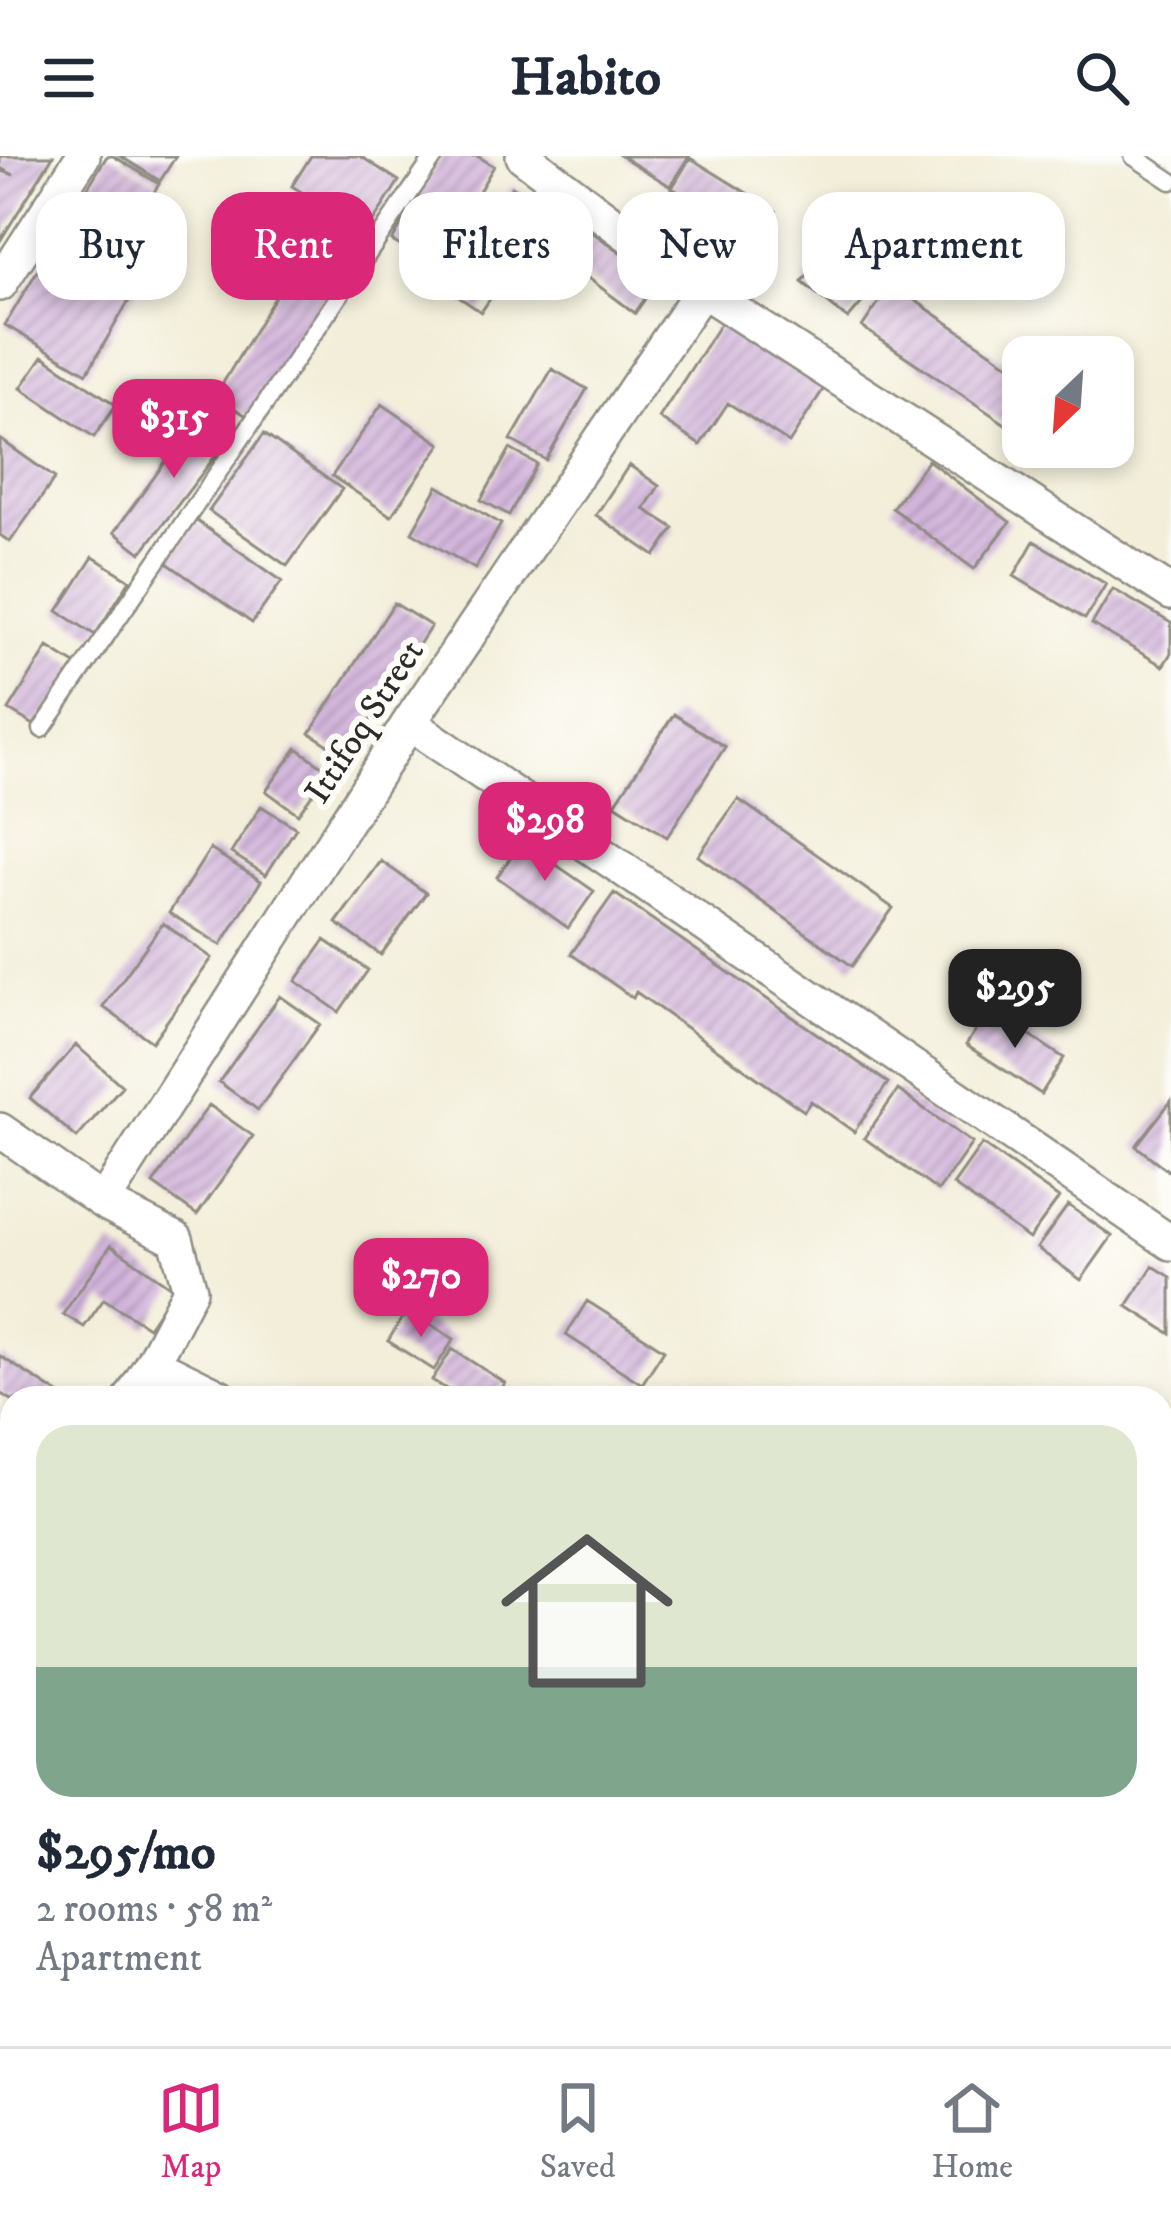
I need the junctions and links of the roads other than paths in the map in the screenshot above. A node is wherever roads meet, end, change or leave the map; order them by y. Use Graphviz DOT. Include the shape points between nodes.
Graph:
graph roads {
  1 [pos="83,156"];
  2 [pos="436,156"];
  3 [pos="523,156"];
  4 [pos="1133,156"];
  5 [pos="1171,181"];
  6 [pos="617,226"];
  7 [pos="0,284"];
  8 [pos="695,300"];
  9 [pos="717,300"];
  10 [pos="1171,593"];
  11 [pos="409,723"];
  12 [pos="42,729"];
  13 [pos="0,1130"];
  14 [pos="103,1202"];
  15 [pos="1171,1243"];
  16 [pos="152,1363"];
  17 [pos="138,1386"];
  18 [pos="199,1386"];
  1 -- 7 [label="street"];
  2 -- 12 [label="lane"];
  3 -- 6 [label="street"];
  4 -- 5 [label="lane"];
  8 -- 11 [label="street, Ittifoq Street"];
  9 -- 10 [label="street"];
  11 -- 14 [label="street, Ittifoq Street"];
  11 -- 15 [label="street"];
  13 -- 14 [label="street"];
  14 -- 16 [label="street" via="176,1239 190,1290"];
  16 -- 17 [label="street"];
  16 -- 18 [label="street"];
}
